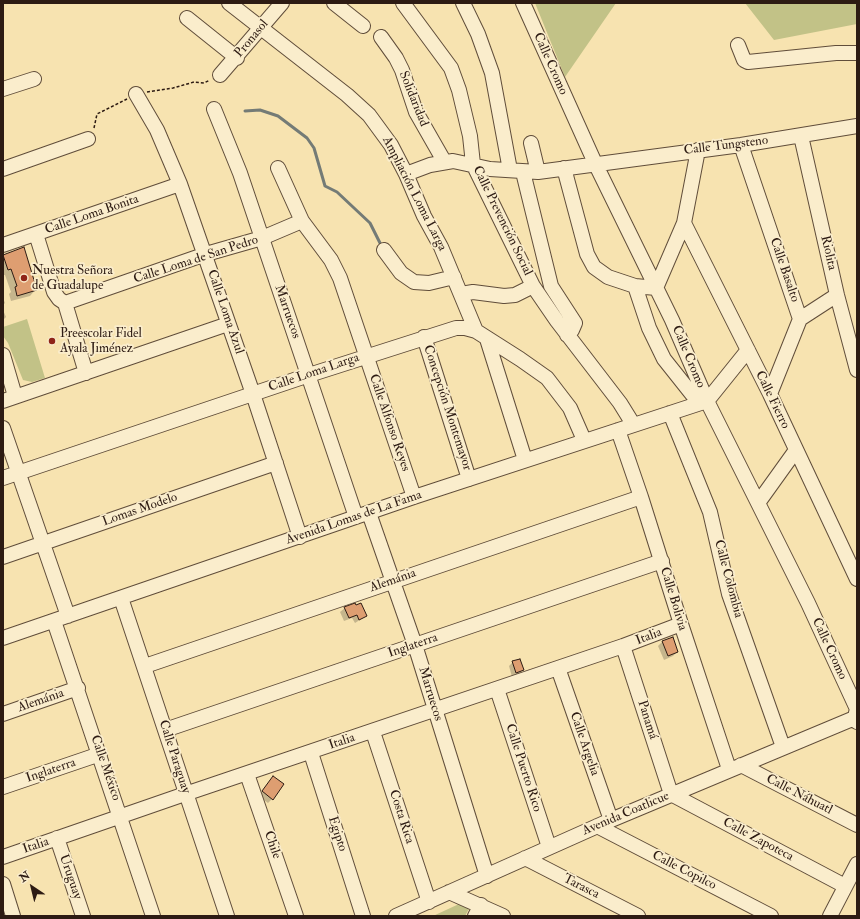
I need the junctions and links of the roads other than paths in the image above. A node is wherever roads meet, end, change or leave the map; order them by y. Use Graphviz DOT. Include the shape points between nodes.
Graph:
graph roads {
  1 [pos="229,3"];
  2 [pos="282,3"];
  3 [pos="334,3"];
  4 [pos="403,3"];
  5 [pos="463,3"];
  6 [pos="523,3"];
  7 [pos="187,18"];
  8 [pos="362,26"];
  9 [pos="261,28"];
  10 [pos="381,38"];
  11 [pos="738,45"];
  12 [pos="857,53"];
  13 [pos="236,58"];
  14 [pos="220,75"];
  15 [pos="34,79"];
  16 [pos="3,89"];
  17 [pos="136,94"];
  18 [pos="214,109"];
  19 [pos="857,126"];
  20 [pos="801,136"];
  21 [pos="88,139"];
  22 [pos="531,143"];
  23 [pos="740,145"];
  24 [pos="698,150"];
  25 [pos="444,161"];
  26 [pos="595,163"];
  27 [pos="472,164"];
  28 [pos="278,168"];
  29 [pos="564,168"];
  30 [pos="3,169"];
  31 [pos="517,171"];
  32 [pos="538,172"];
  33 [pos="406,174"];
  34 [pos="180,184"];
  35 [pos="302,221"];
  36 [pos="684,223"];
  37 [pos="36,234"];
  38 [pos="262,238"];
  39 [pos="3,245"];
  40 [pos="384,250"];
  41 [pos="206,254"];
  42 [pos="454,277"];
  43 [pos="534,286"];
  44 [pos="635,286"];
  45 [pos="656,288"];
  46 [pos="461,294"];
  47 [pos="837,295"];
  48 [pos="65,303"];
  49 [pos="800,319"];
  50 [pos="228,324"];
  51 [pos="481,335"];
  52 [pos="567,335"];
  53 [pos="424,337"];
  54 [pos="748,350"];
  55 [pos="3,356"];
  56 [pos="366,356"];
  57 [pos="857,370"];
  58 [pos="86,373"];
  59 [pos="309,374"];
  60 [pos="253,394"];
  61 [pos="770,394"];
  62 [pos="9,398"];
  63 [pos="703,402"];
  64 [pos="670,413"];
  65 [pos="633,424"];
  66 [pos="3,428"];
  67 [pos="618,430"];
  68 [pos="584,440"];
  69 [pos="796,450"];
  70 [pos="525,460"];
  71 [pos="276,463"];
  72 [pos="18,473"];
  73 [pos="3,478"];
  74 [pos="469,479"];
  75 [pos="414,497"];
  76 [pos="641,497"];
  77 [pos="758,503"];
  78 [pos="362,515"];
  79 [pos="300,537"];
  80 [pos="42,544"];
  81 [pos="3,557"];
  82 [pos="662,561"];
  83 [pos="857,579"];
  84 [pos="394,581"];
  85 [pos="121,598"];
  86 [pos="61,618"];
  87 [pos="681,624"];
  88 [pos="3,638"];
  89 [pos="415,645"];
  90 [pos="623,646"];
  91 [pos="145,666"];
  92 [pos="558,668"];
  93 [pos="78,688"];
  94 [pos="497,689"];
  95 [pos="434,709"];
  96 [pos="3,714"];
  97 [pos="857,715"];
  98 [pos="165,730"];
  99 [pos="373,732"];
  100 [pos="783,747"];
  101 [pos="311,753"];
  102 [pos="100,754"];
  103 [pos="735,767"];
  104 [pos="247,774"];
  105 [pos="3,787"];
  106 [pos="185,794"];
  107 [pos="671,794"];
  108 [pos="121,816"];
  109 [pos="611,820"];
  110 [pos="857,825"];
  111 [pos="597,826"];
  112 [pos="57,838"];
  113 [pos="549,847"];
  114 [pos="3,857"];
  115 [pos="525,858"];
  116 [pos="857,864"];
  117 [pos="487,876"];
  118 [pos="3,884"];
  119 [pos="845,886"];
  120 [pos="449,892"];
  121 [pos="429,902"];
  122 [pos="478,910"];
  123 [pos="14,916"];
  124 [pos="83,916"];
  125 [pos="153,916"];
  126 [pos="227,916"];
  127 [pos="296,916"];
  128 [pos="363,916"];
  129 [pos="396,916"];
  130 [pos="503,916"];
  131 [pos="638,916"];
  132 [pos="771,916"];
  133 [pos="830,916"];
  1 -- 9 [label="street, Ampliación Loma Larga"];
  2 -- 9 [label="street, Pronasol"];
  3 -- 8 [label="street"];
  4 -- 27 [label="street, Calle Prevención Social" via="451,68 465,111"];
  5 -- 31 [label="street" via="492,73"];
  6 -- 26 [label="street, Calle Cromo"];
  7 -- 13 [label="street"];
  9 -- 13 [label="street, Pronasol"];
  9 -- 33 [label="street, Ampliación Loma Larga" via="369,114 391,144"];
  10 -- 25 [label="street, Solidaridad" via="396,58 416,112"];
  11 -- 12 [label="street" via="744,60 748,62"];
  13 -- 14 [label="street, Pronasol"];
  15 -- 16 [label="street"];
  17 -- 34 [label="street, Calle Loma Azul" via="157,130"];
  18 -- 38 [label="street, Marruecos" via="240,173"];
  19 -- 20 [label="street, Calle Tungsteno"];
  20 -- 23 [label="street, Calle Tungsteno"];
  20 -- 47 [label="street, Riolita"];
  21 -- 30 [label="street"];
  22 -- 32 [label="street"];
  23 -- 24 [label="street, Calle Tungsteno"];
  23 -- 49 [label="street, Calle Basalto"];
  24 -- 26 [label="street, Calle Tungsteno"];
  24 -- 36 [label="street"];
  25 -- 27 [label="street"];
  25 -- 33 [label="street"];
  26 -- 29 [label="street"];
  26 -- 45 [label="street, Calle Cromo"];
  27 -- 31 [label="street" via="490,169"];
  27 -- 43 [label="street, Calle Prevención Social"];
  28 -- 35 [label="street, Calle Alfonso Reyes"];
  29 -- 32 [label="street"];
  29 -- 44 [label="street" via="590,262 600,272"];
  31 -- 32 [label="street"];
  31 -- 52 [label="street" via="551,286 575,322"];
  33 -- 42 [label="street, Ampliación Loma Larga"];
  34 -- 37 [label="street, Calle Loma Bonita"];
  34 -- 41 [label="street, Calle Loma Azul"];
  35 -- 38 [label="street, Calle Loma de San Pedro"];
  35 -- 56 [label="street, Calle Alfonso Reyes" via="335,268"];
  36 -- 45 [label="street"];
  36 -- 54 [label="street, Calle Fierro"];
  37 -- 39 [label="street, Calle Loma Bonita"];
  37 -- 48 [label="street" via="54,292"];
  38 -- 41 [label="street, Calle Loma de San Pedro"];
  38 -- 59 [label="street, Marruecos"];
  40 -- 42 [label="street" via="401,273 414,282 429,283"];
  41 -- 48 [label="street, Calle Loma de San Pedro"];
  41 -- 50 [label="street, Calle Loma Azul"];
  42 -- 46 [label="street, Ampliación Loma Larga"];
  43 -- 46 [label="street" via="515,295 473,292"];
  43 -- 52 [label="street, Calle Prevención Social"];
  44 -- 45 [label="street"];
  44 -- 63 [label="street" via="649,328 664,359"];
  45 -- 63 [label="street, Calle Cromo" via="672,320"];
  46 -- 51 [label="street, Ampliación Loma Larga"];
  47 -- 49 [label="street"];
  47 -- 57 [label="street, Riolita"];
  48 -- 58 [label="street"];
  49 -- 61 [label="street, Calle Basalto"];
  50 -- 58 [label="street"];
  50 -- 60 [label="street, Calle Loma Azul"];
  51 -- 53 [label="street, Calle Loma Larga" via="465,328 456,328"];
  51 -- 68 [label="street, Calle Loma Larga" via="520,358 547,378 570,408"];
  51 -- 70 [label="street, Ampliación Loma Larga"];
  52 -- 65 [label="street, Calle Prevención Social" via="620,403"];
  53 -- 56 [label="street, Calle Loma Larga"];
  53 -- 74 [label="street, Concepción Montemayor"];
  54 -- 61 [label="street, Calle Fierro"];
  54 -- 63 [label="street"];
  55 -- 62 [label="street"];
  56 -- 59 [label="street, Calle Loma Larga"];
  56 -- 75 [label="street, Calle Alfonso Reyes"];
  58 -- 62 [label="street"];
  59 -- 60 [label="street, Calle Loma Larga"];
  59 -- 78 [label="street, Marruecos"];
  60 -- 71 [label="street, Calle Loma Azul"];
  60 -- 72 [label="street, Calle Loma Larga"];
  61 -- 69 [label="street, Calle Fierro"];
  63 -- 64 [label="street, Avenida Lomas de La Fama"];
  63 -- 77 [label="street, Calle Cromo"];
  64 -- 65 [label="street, Avenida Lomas de La Fama"];
  64 -- 100 [label="street, Calle Colombia" via="710,512 729,594"];
  65 -- 67 [label="street, Avenida Lomas de La Fama"];
  66 -- 72 [label="street, Calle México"];
  67 -- 68 [label="street, Avenida Lomas de La Fama"];
  67 -- 76 [label="street, Calle Bolivia"];
  68 -- 70 [label="street, Avenida Lomas de La Fama"];
  69 -- 77 [label="street"];
  69 -- 83 [label="street, Calle Fierro"];
  70 -- 74 [label="street, Avenida Lomas de La Fama"];
  71 -- 79 [label="street, Calle Loma Azul"];
  71 -- 80 [label="street, Lomas Modelo"];
  72 -- 73 [label="street, Calle Loma Larga"];
  72 -- 80 [label="street, Calle México"];
  74 -- 75 [label="street, Avenida Lomas de La Fama"];
  75 -- 78 [label="street, Avenida Lomas de La Fama"];
  76 -- 82 [label="street, Calle Bolivia"];
  76 -- 84 [label="street, Alemánia"];
  77 -- 97 [label="street, Calle Cromo" via="808,604"];
  78 -- 79 [label="street, Avenida Lomas de La Fama"];
  78 -- 84 [label="street, Marruecos"];
  79 -- 85 [label="street, Avenida Lomas de La Fama"];
  80 -- 81 [label="street, Lomas Modelo"];
  80 -- 86 [label="street, Calle México"];
  82 -- 87 [label="street, Calle Bolivia"];
  82 -- 89 [label="street, Inglaterra"];
  84 -- 89 [label="street, Marruecos"];
  84 -- 91 [label="street, Alemánia"];
  85 -- 86 [label="street, Avenida Lomas de La Fama"];
  85 -- 91 [label="street, Calle Paraguay"];
  86 -- 88 [label="street, Avenida Lomas de La Fama"];
  86 -- 93 [label="street, Calle México"];
  87 -- 90 [label="street, Italia"];
  87 -- 103 [label="street, Calle Bolivia"];
  89 -- 95 [label="street, Marruecos"];
  89 -- 98 [label="street, Inglaterra"];
  90 -- 92 [label="street, Italia"];
  90 -- 107 [label="street, Panamá"];
  91 -- 98 [label="street, Calle Paraguay"];
  92 -- 94 [label="street, Italia"];
  92 -- 109 [label="street, Calle Argelia"];
  93 -- 96 [label="street, Alemánia"];
  93 -- 102 [label="street, Calle México"];
  94 -- 95 [label="street, Italia"];
  94 -- 113 [label="street, Calle Puerto Rico"];
  95 -- 99 [label="street, Italia"];
  95 -- 117 [label="street, Marruecos"];
  97 -- 100 [label="street, Avenida Coatlicue"];
  98 -- 106 [label="street, Calle Paraguay"];
  99 -- 101 [label="street, Italia"];
  99 -- 121 [label="street, Costa Rica"];
  100 -- 103 [label="street, Avenida Coatlicue"];
  101 -- 104 [label="street, Italia"];
  101 -- 128 [label="street, Egipto"];
  102 -- 105 [label="street, Inglaterra"];
  102 -- 108 [label="street, Calle México"];
  103 -- 107 [label="street, Avenida Coatlicue"];
  103 -- 110 [label="street, Calle Náhuatl"];
  104 -- 106 [label="street, Italia"];
  104 -- 127 [label="street, Chile"];
  106 -- 108 [label="street, Italia"];
  106 -- 126 [label="street, Calle Paraguay"];
  107 -- 109 [label="street, Avenida Coatlicue"];
  107 -- 119 [label="street, Calle Zapoteca"];
  108 -- 112 [label="street, Italia"];
  108 -- 125 [label="street, Calle México"];
  109 -- 111 [label="street, Avenida Coatlicue"];
  111 -- 113 [label="street, Avenida Coatlicue"];
  111 -- 132 [label="street, Calle Copilco"];
  112 -- 114 [label="street, Italia"];
  112 -- 124 [label="street, Uruguay"];
  113 -- 115 [label="street, Avenida Coatlicue"];
  115 -- 117 [label="street, Avenida Coatlicue"];
  115 -- 131 [label="street, Tarasca"];
  116 -- 119 [label="street"];
  117 -- 120 [label="street, Avenida Coatlicue"];
  118 -- 123 [label="street"];
  119 -- 133 [label="street"];
  120 -- 121 [label="street, Avenida Coatlicue"];
  120 -- 122 [label="street"];
  121 -- 129 [label="street, Avenida Coatlicue"];
  122 -- 130 [label="street"];
}
